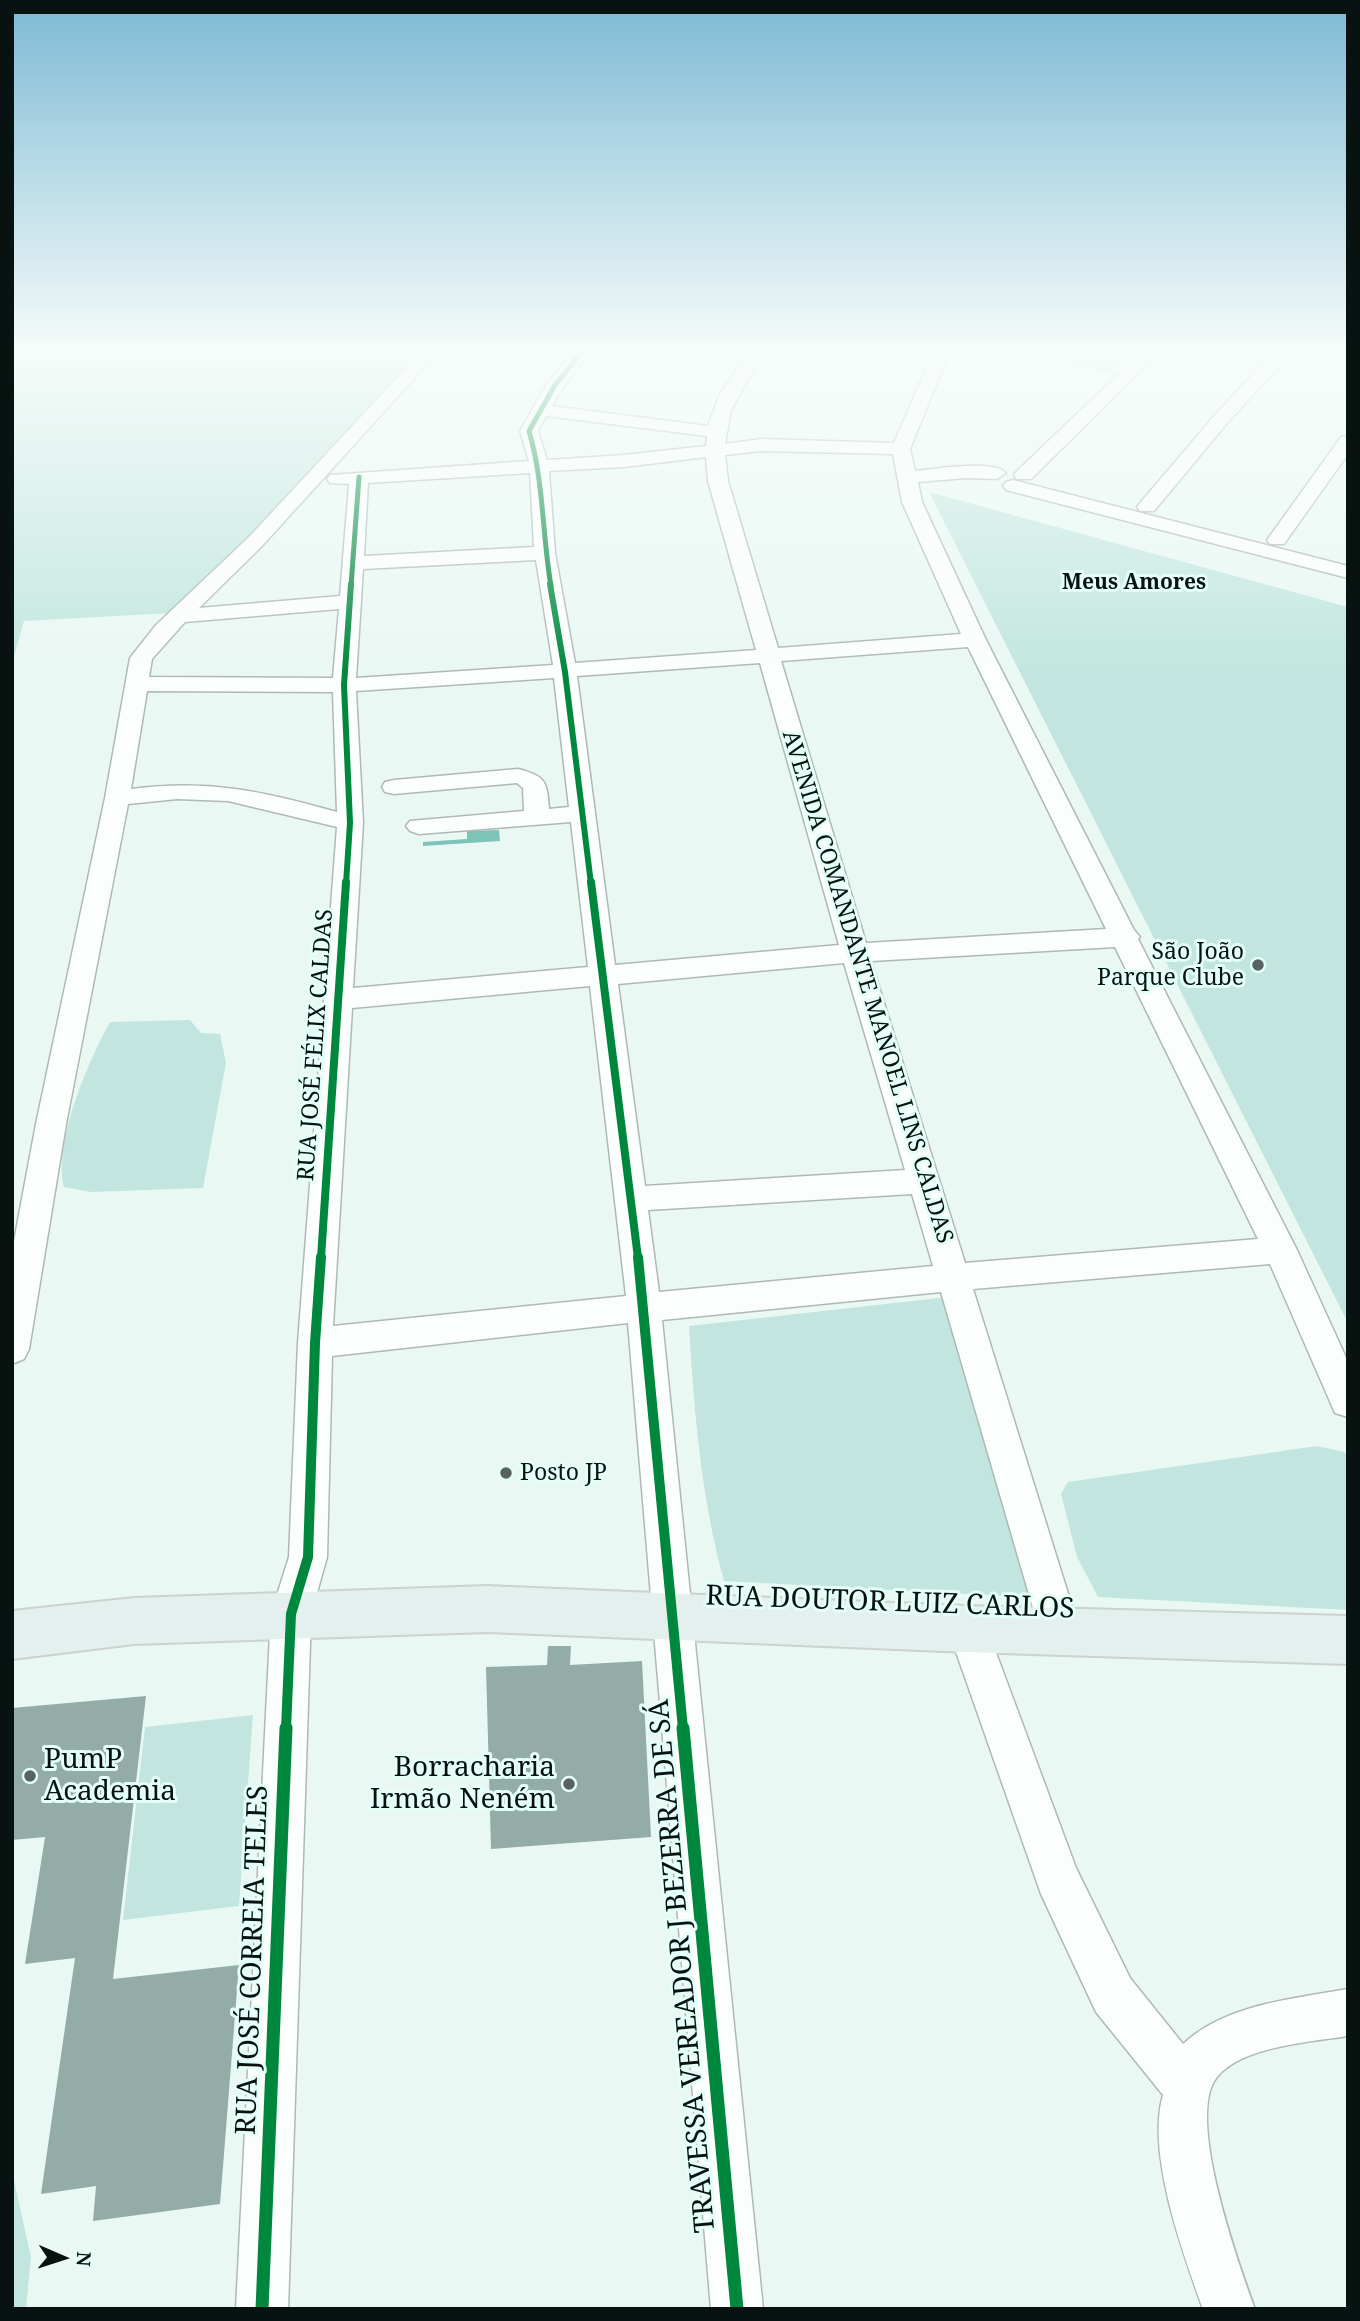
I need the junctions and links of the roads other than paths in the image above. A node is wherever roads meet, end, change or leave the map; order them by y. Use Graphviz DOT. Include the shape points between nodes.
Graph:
graph roads {
  1 [pos="335,456"];
  2 [pos="536,456"];
  3 [pos="646,456"];
  4 [pos="715,456"];
  5 [pos="902,456"];
  6 [pos="1039,456"];
  7 [pos="1190,456"];
  8 [pos="1339,456"];
  9 [pos="539,465"];
  10 [pos="359,477"];
  11 [pos="905,478"];
  12 [pos="1015,478"];
  13 [pos="313,480"];
  14 [pos="1147,507"];
  15 [pos="1252,540"];
  16 [pos="1288,548"];
  17 [pos="545,553"];
  18 [pos="1348,559"];
  19 [pos="354,562"];
  20 [pos="1348,572"];
  21 [pos="352,601"];
  22 [pos="180,616"];
  23 [pos="975,640"];
  24 [pos="768,654"];
  25 [pos="565,672"];
  26 [pos="135,684"];
  27 [pos="344,685"];
  28 [pos="394,787"];
  29 [pos="117,798"];
  30 [pos="583,814"];
  31 [pos="537,816"];
  32 [pos="351,823"];
  33 [pos="419,826"];
  34 [pos="1126,937"];
  35 [pos="855,953"];
  36 [pos="603,974"];
  37 [pos="340,999"];
  38 [pos="924,1181"];
  39 [pos="631,1199"];
  40 [pos="1280,1250"];
  41 [pos="953,1276"];
  42 [pos="644,1306"];
  43 [pos="315,1343"];
  44 [pos="12,1349"];
  45 [pos="1348,1402"];
  46 [pos="290,1614"];
  47 [pos="673,1618"];
  48 [pos="968,1629"];
  49 [pos="1060,1632"];
  50 [pos="12,1635"];
  51 [pos="1348,1640"];
  52 [pos="1348,2012"];
  53 [pos="1187,2087"];
  54 [pos="262,2309"];
  55 [pos="737,2309"];
  56 [pos="1229,2309"];
  1 -- 13 [label="street"];
  2 -- 9 [label="street, TRAVESSA VEREADOR J BEZERRA DE SÁ"];
  3 -- 9 [label="street"];
  4 -- 24 [label="street, AVENIDA COMANDANTE MANOEL LINS CALDAS" via="718,481"];
  5 -- 11 [label="street"];
  6 -- 12 [label="street"];
  7 -- 14 [label="street"];
  8 -- 16 [label="street"];
  9 -- 10 [label="street"];
  9 -- 17 [label="street, TRAVESSA VEREADOR J BEZERRA DE SÁ"];
  10 -- 13 [label="street"];
  10 -- 19 [label="street, RUA JOSÉ FÉLIX CALDAS"];
  11 -- 12 [label="street" via="966,472"];
  11 -- 23 [label="street"];
  12 -- 14 [label="street"];
  12 -- 15 [label="street"];
  13 -- 22 [label="street"];
  14 -- 15 [label="street"];
  15 -- 16 [label="street"];
  16 -- 18 [label="street"];
  16 -- 20 [label="street"];
  17 -- 19 [label="street"];
  17 -- 25 [label="street, TRAVESSA VEREADOR J BEZERRA DE SÁ"];
  19 -- 21 [label="street, RUA JOSÉ FÉLIX CALDAS"];
  21 -- 22 [label="street"];
  21 -- 27 [label="street, RUA JOSÉ FÉLIX CALDAS"];
  22 -- 26 [label="street" via="141,658"];
  23 -- 24 [label="street"];
  23 -- 34 [label="street"];
  24 -- 25 [label="street"];
  24 -- 35 [label="street, AVENIDA COMANDANTE MANOEL LINS CALDAS"];
  25 -- 27 [label="street"];
  25 -- 30 [label="street, TRAVESSA VEREADOR J BEZERRA DE SÁ"];
  26 -- 27 [label="street"];
  26 -- 29 [label="street"];
  27 -- 32 [label="street, RUA JOSÉ FÉLIX CALDAS"];
  28 -- 31 [label="street" via="518,776 535,786"];
  29 -- 32 [label="street" via="211,792 265,800"];
  29 -- 44 [label="street" via="51,1124"];
  30 -- 31 [label="street"];
  30 -- 36 [label="street, TRAVESSA VEREADOR J BEZERRA DE SÁ"];
  31 -- 33 [label="street"];
  32 -- 37 [label="street, RUA JOSÉ FÉLIX CALDAS"];
  34 -- 35 [label="street"];
  34 -- 40 [label="street"];
  35 -- 36 [label="street"];
  35 -- 38 [label="street, AVENIDA COMANDANTE MANOEL LINS CALDAS"];
  36 -- 37 [label="street"];
  36 -- 39 [label="street, TRAVESSA VEREADOR J BEZERRA DE SÁ"];
  37 -- 43 [label="street, RUA JOSÉ FÉLIX CALDAS"];
  38 -- 39 [label="street"];
  38 -- 41 [label="street, AVENIDA COMANDANTE MANOEL LINS CALDAS"];
  39 -- 42 [label="street, TRAVESSA VEREADOR J BEZERRA DE SÁ"];
  40 -- 41 [label="street"];
  40 -- 45 [label="street"];
  41 -- 42 [label="street"];
  41 -- 49 [label="street, AVENIDA COMANDANTE MANOEL LINS CALDAS"];
  42 -- 43 [label="street"];
  42 -- 47 [label="street, TRAVESSA VEREADOR J BEZERRA DE SÁ"];
  43 -- 46 [label="street, RUA JOSÉ FÉLIX CALDAS" via="308,1557"];
  46 -- 47 [label="main road, RUA DOUTOR LUIZ CARLOS" via="487,1609"];
  46 -- 50 [label="main road, RUA DOUTOR LUIZ CARLOS" via="134,1621"];
  46 -- 54 [label="street, RUA JOSÉ CORREIA TELES"];
  47 -- 48 [label="main road, RUA DOUTOR LUIZ CARLOS"];
  47 -- 55 [label="street, TRAVESSA VEREADOR J BEZERRA DE SÁ"];
  48 -- 49 [label="main road, RUA DOUTOR LUIZ CARLOS"];
  48 -- 53 [label="street" via="1057,1878 1113,1995"];
  49 -- 51 [label="main road, RUA DOUTOR LUIZ CARLOS"];
  52 -- 53 [label="street" via="1236,2036 1199,2059"];
  53 -- 56 [label="street" via="1182,2120 1188,2174"];
}
